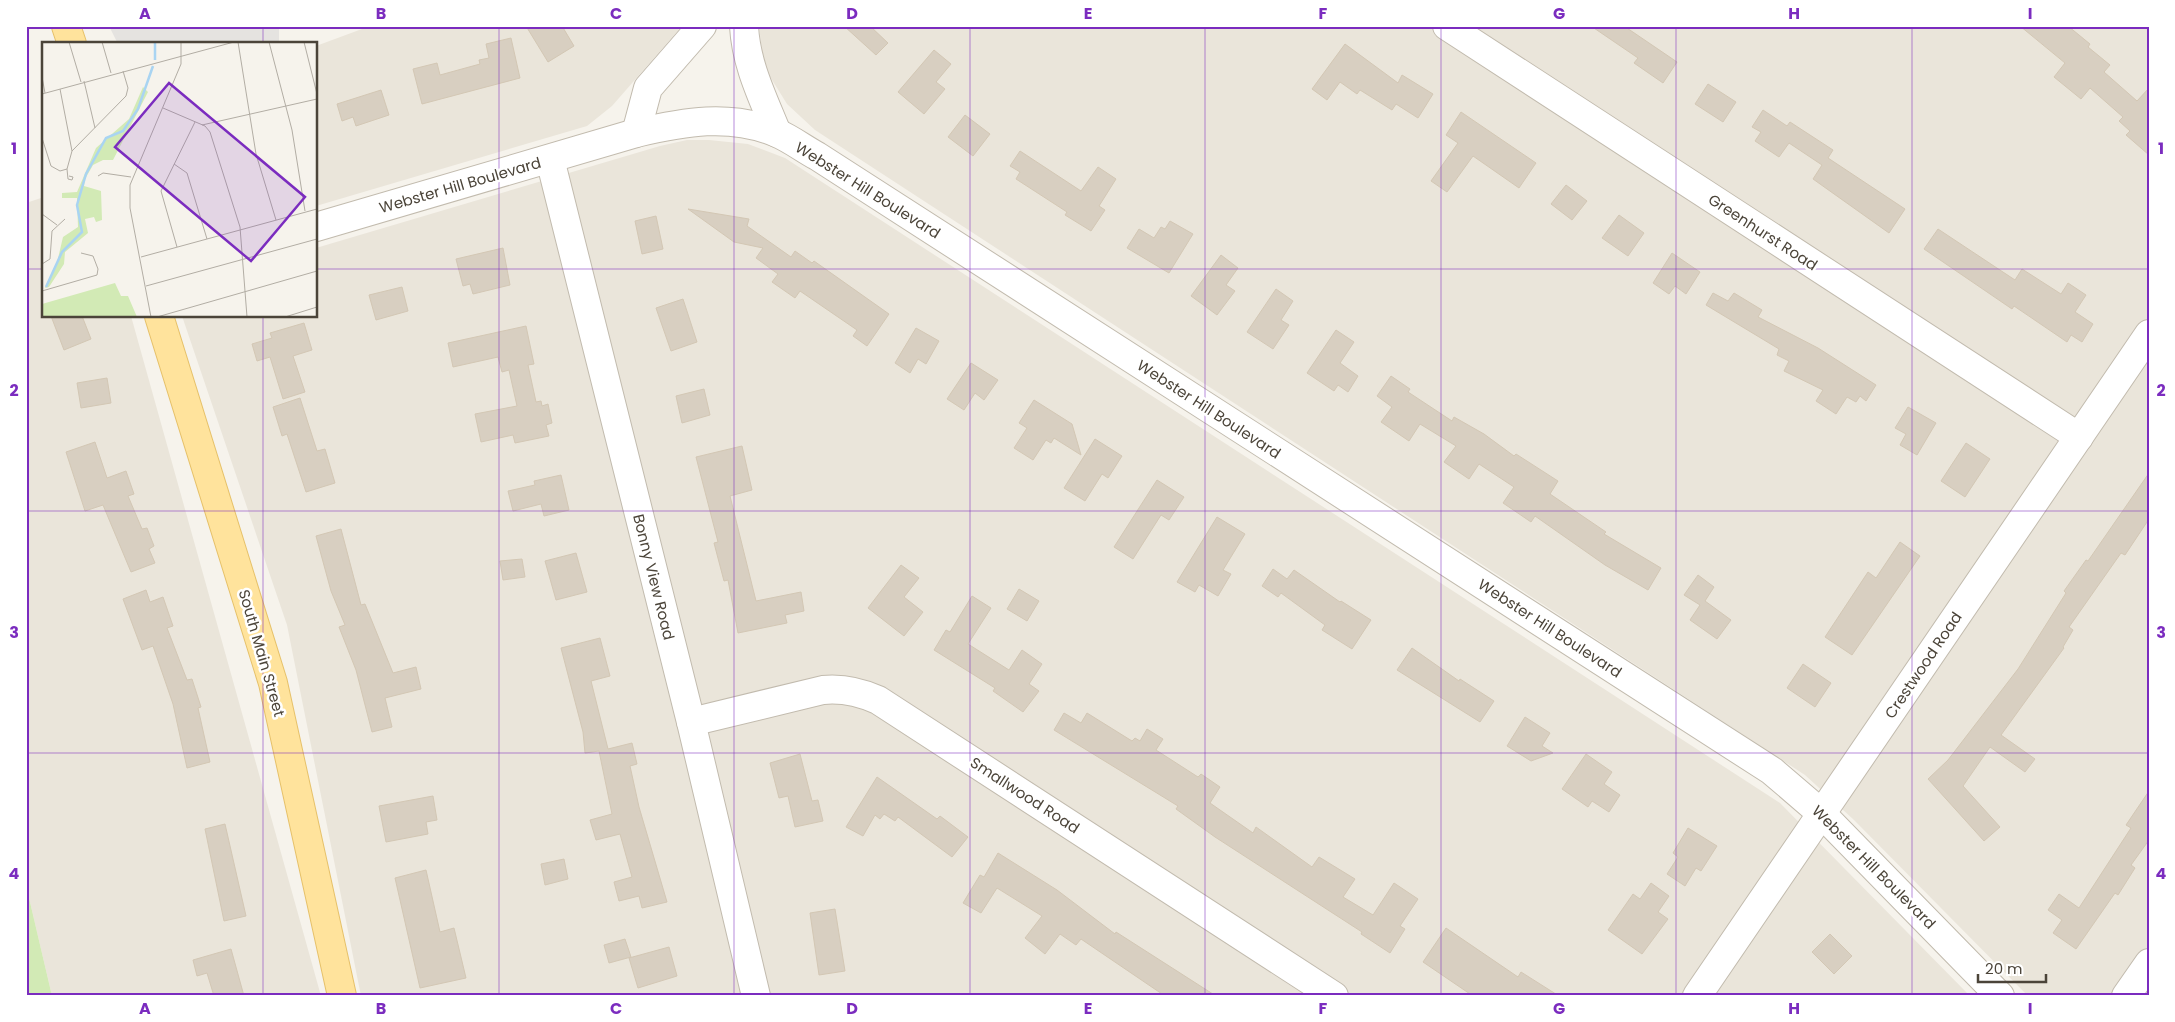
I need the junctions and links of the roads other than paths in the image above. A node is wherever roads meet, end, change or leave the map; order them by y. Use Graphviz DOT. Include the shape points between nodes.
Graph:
graph roads {
  1 [pos="66,26"];
  2 [pos="702,26"];
  3 [pos="744,26"];
  4 [pos="1447,26"];
  5 [pos="71,42"];
  6 [pos="636,133"];
  7 [pos="776,133"];
  8 [pos="550,159"];
  9 [pos="318,226"];
  10 [pos="160,318"];
  11 [pos="2149,334"];
  12 [pos="2079,437"];
  13 [pos="691,722"];
  14 [pos="1821,813"];
  15 [pos="2149,964"];
  16 [pos="342,996"];
  17 [pos="756,996"];
  18 [pos="1334,996"];
  19 [pos="1697,996"];
  20 [pos="2000,996"];
  21 [pos="2126,996"];
  1 -- 5 [label="main road"];
  2 -- 6 [label="street" via="648,88"];
  3 -- 7 [label="street" via="746,52"];
  4 -- 12 [label="street, Greenhurst Road"];
  6 -- 7 [label="street, Webster Hill Boulevard" via="684,122 712,120 740,123"];
  6 -- 8 [label="street, Webster Hill Boulevard"];
  7 -- 14 [label="street, Webster Hill Boulevard" via="842,172 1772,771"];
  8 -- 9 [label="street, Webster Hill Boulevard"];
  8 -- 13 [label="street, Bonny View Road"];
  10 -- 16 [label="main road, South Main Street" via="273,683"];
  11 -- 12 [label="street, Crestwood Road"];
  12 -- 14 [label="street, Crestwood Road"];
  13 -- 17 [label="street, Bonny View Road"];
  13 -- 18 [label="street, Smallwood Road" via="823,690 856,692 872,698"];
  14 -- 19 [label="street, Crestwood Road"];
  14 -- 20 [label="street, Webster Hill Boulevard"];
  15 -- 21 [label="street"];
}
